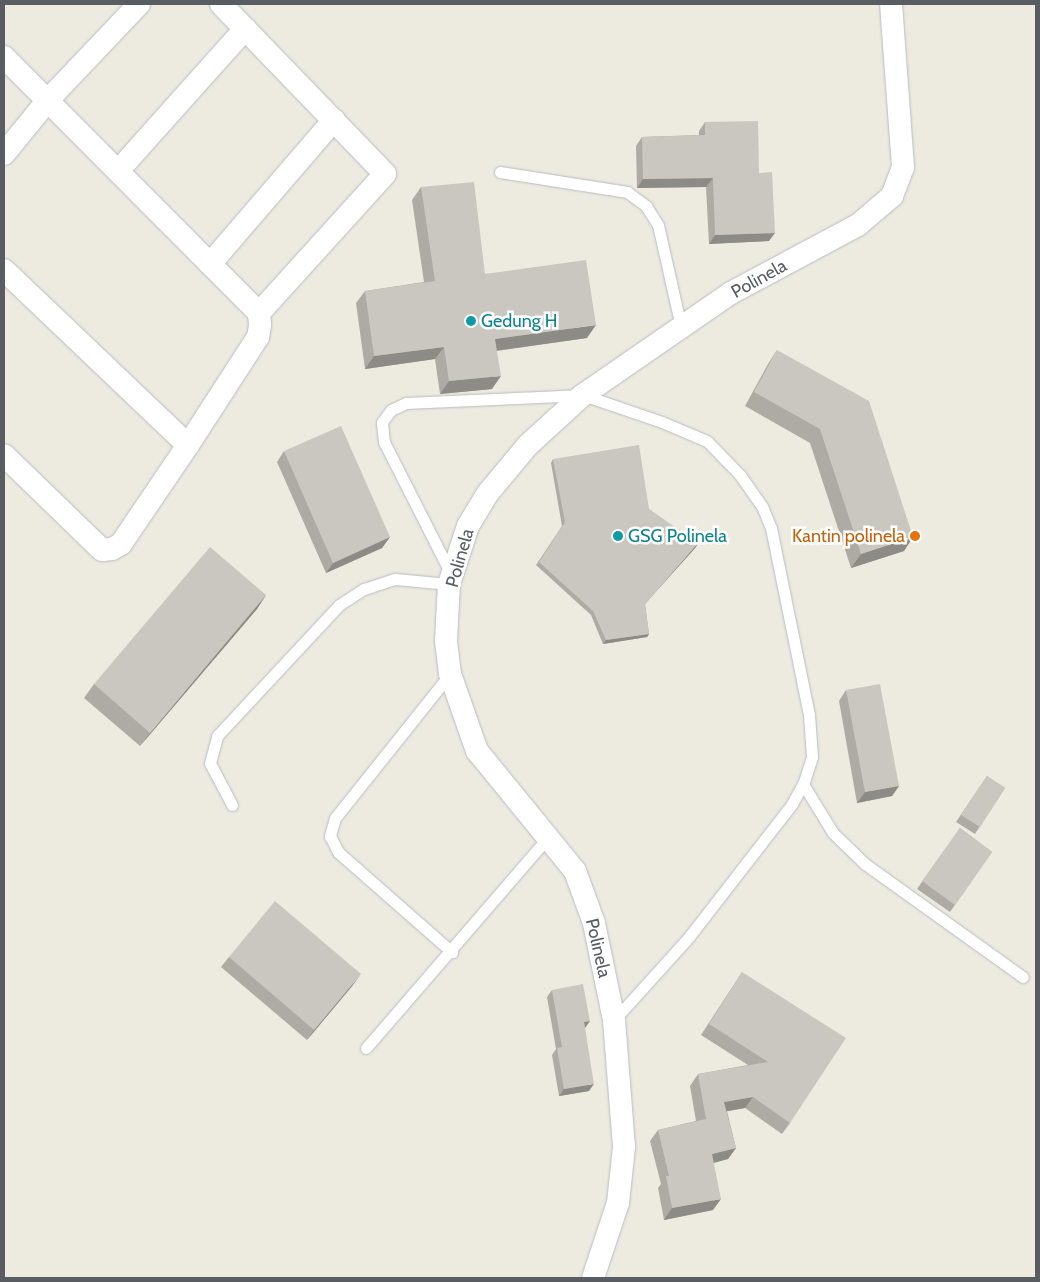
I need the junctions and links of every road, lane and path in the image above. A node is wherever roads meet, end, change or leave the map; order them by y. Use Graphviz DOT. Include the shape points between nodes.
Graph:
graph roads {
  1 [pos="139,4"];
  2 [pos="221,4"];
  3 [pos="891,4"];
  4 [pos="245,29"];
  5 [pos="4,57"];
  6 [pos="48,100"];
  7 [pos="334,120"];
  8 [pos="4,154"];
  9 [pos="118,171"];
  10 [pos="500,172"];
  11 [pos="210,264"];
  12 [pos="4,270"];
  13 [pos="258,313"];
  14 [pos="680,327"];
  15 [pos="583,395"];
  16 [pos="188,445"];
  17 [pos="4,455"];
  18 [pos="451,580"];
  19 [pos="450,674"];
  20 [pos="803,784"];
  21 [pos="232,805"];
  22 [pos="549,836"];
  23 [pos="452,952"];
  24 [pos="1023,977"];
  25 [pos="614,1020"];
  26 [pos="366,1048"];
  27 [pos="593,1278"];
  1 -- 6 [label="street"];
  2 -- 4 [label="street"];
  3 -- 14 [label="street, Polinela" via="903,167 892,196 858,225 731,293"];
  4 -- 7 [label="street"];
  4 -- 9 [label="street"];
  5 -- 6 [label="street"];
  6 -- 8 [label="street"];
  6 -- 9 [label="street"];
  7 -- 11 [label="street"];
  7 -- 13 [label="street" via="386,174"];
  9 -- 11 [label="street"];
  10 -- 14 [label="lane" via="627,192 646,206 658,225"];
  11 -- 13 [label="street"];
  12 -- 16 [label="street"];
  13 -- 16 [label="street" via="258,337"];
  14 -- 15 [label="street, Polinela"];
  15 -- 18 [label="street, Polinela" via="528,445 488,493 468,526"];
  15 -- 18 [label="lane" via="406,403 386,414 381,429 384,442"];
  15 -- 20 [label="lane" via="662,422 707,442 740,475 762,506 771,528 809,715 812,757"];
  16 -- 17 [label="street" via="121,544 102,550"];
  18 -- 19 [label="street, Polinela" via="446,640"];
  18 -- 21 [label="lane" via="395,579 364,589 339,605 217,736 210,764"];
  19 -- 22 [label="street, Polinela" via="477,751"];
  19 -- 23 [label="lane" via="335,818 330,836 338,852"];
  20 -- 24 [label="lane" via="833,833 865,864"];
  20 -- 25 [label="lane" via="792,804 689,937"];
  22 -- 23 [label="lane"];
  22 -- 25 [label="street, Polinela" via="575,871 582,888 594,923"];
  23 -- 26 [label="lane"];
  25 -- 27 [label="street, Polinela" via="624,1146 618,1203"];
}
